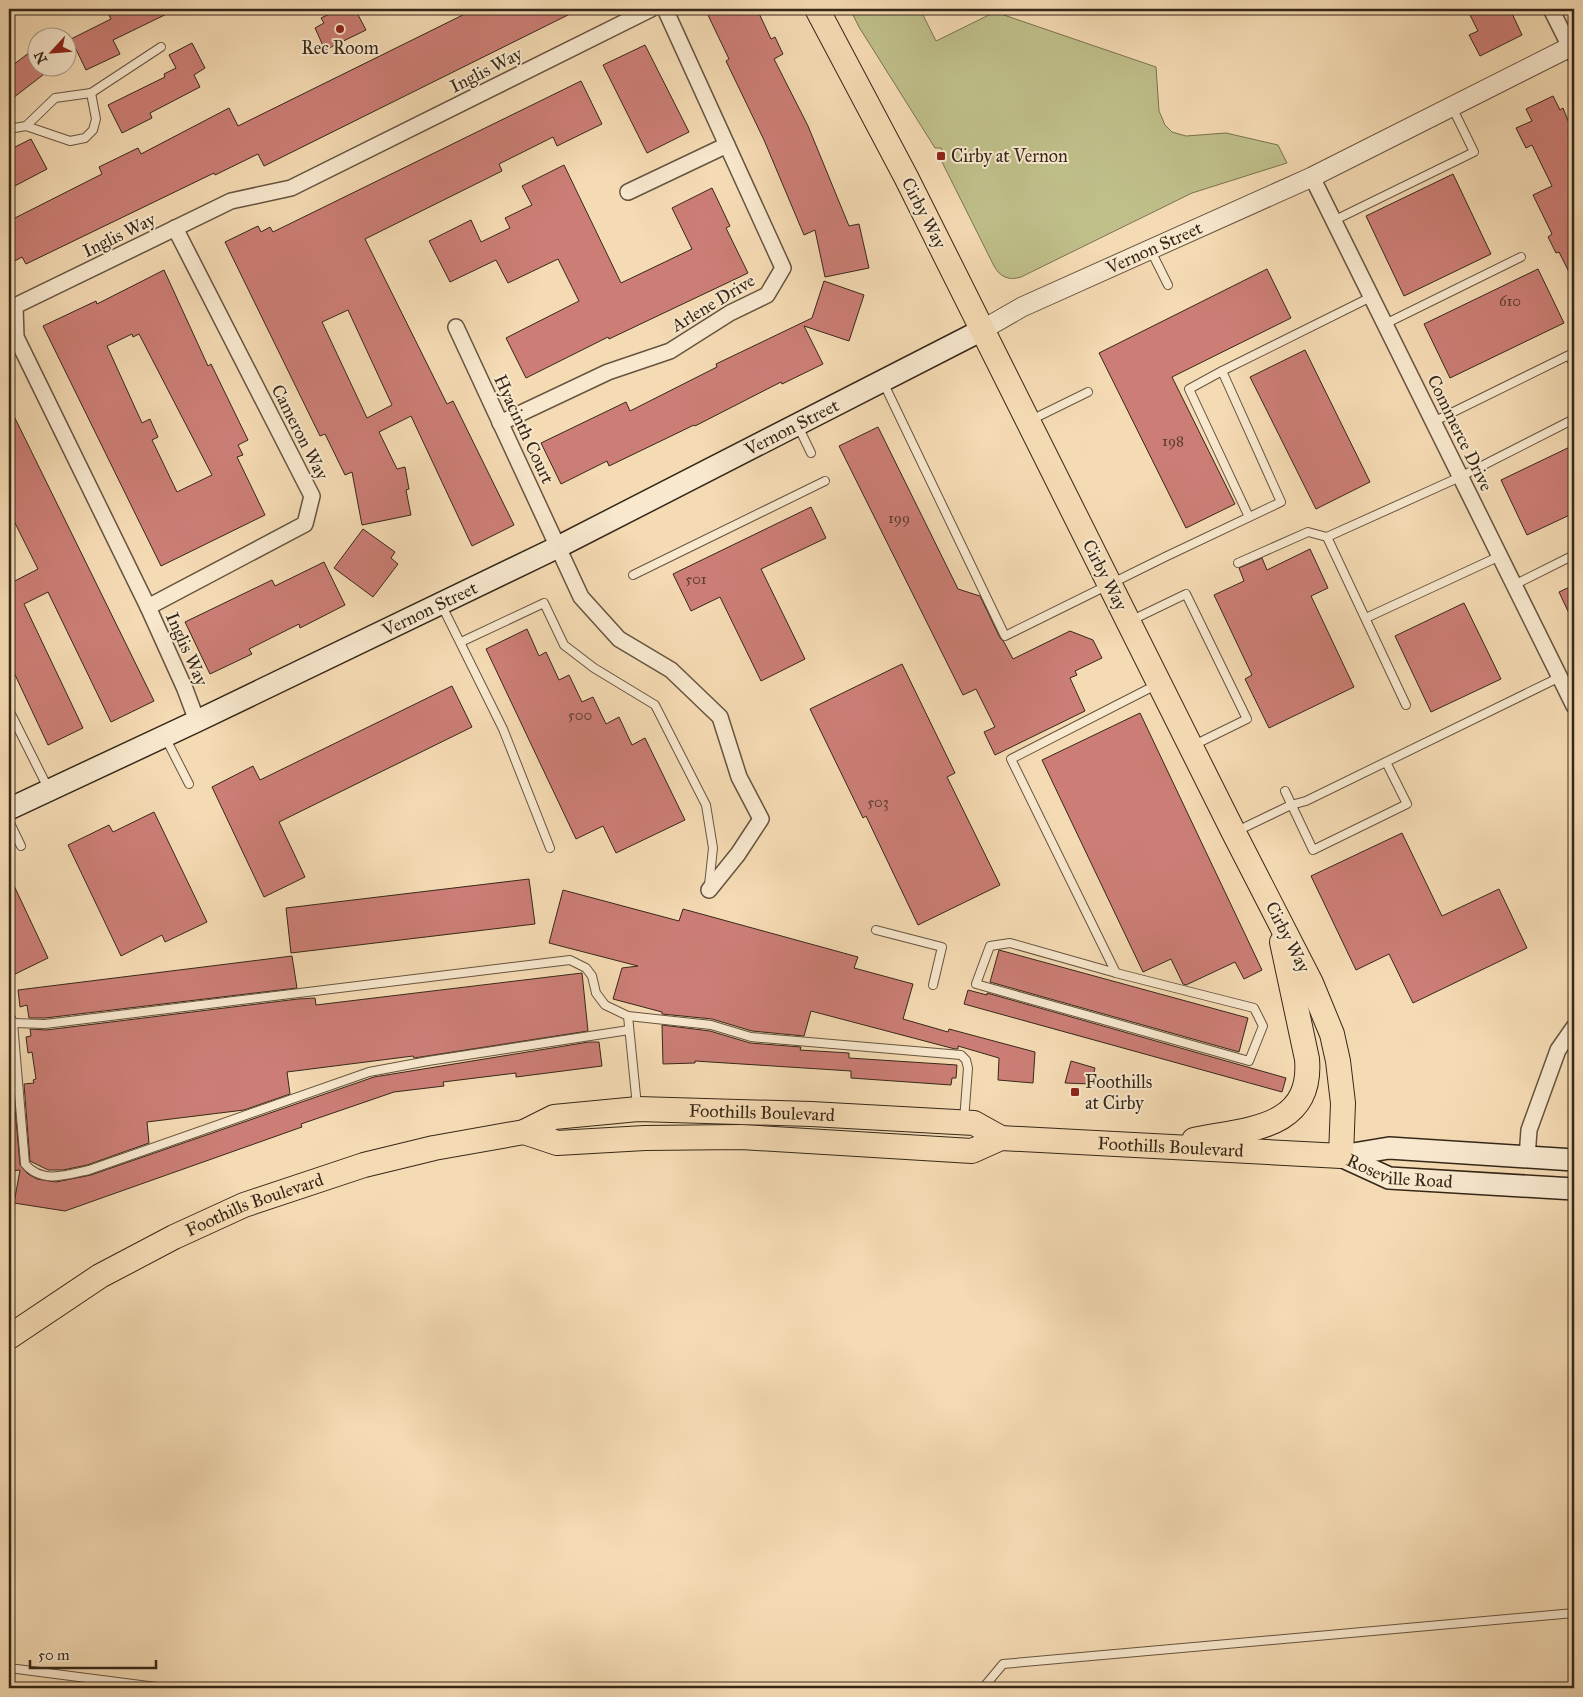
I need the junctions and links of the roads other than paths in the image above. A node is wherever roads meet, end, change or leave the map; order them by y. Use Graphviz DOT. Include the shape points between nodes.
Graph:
graph roads {
  1 [pos="651,9"];
  2 [pos="665,9"];
  3 [pos="817,9"];
  4 [pos="1551,9"];
  5 [pos="161,47"];
  6 [pos="1573,49"];
  7 [pos="91,93"];
  8 [pos="1452,106"];
  9 [pos="26,126"];
  10 [pos="9,128"];
  11 [pos="727,145"];
  12 [pos="1312,177"];
  13 [pos="628,192"];
  14 [pos="1333,221"];
  15 [pos="175,228"];
  16 [pos="1151,251"];
  17 [pos="1521,257"];
  18 [pos="1168,284"];
  19 [pos="1371,297"];
  20 [pos="1385,324"];
  21 [pos="456,327"];
  22 [pos="982,330"];
  23 [pos="1574,365"];
  24 [pos="1222,371"];
  25 [pos="883,382"];
  26 [pos="1088,392"];
  27 [pos="1574,419"];
  28 [pos="1027,421"];
  29 [pos="1433,422"];
  30 [pos="500,423"];
  31 [pos="798,426"];
  32 [pos="811,453"];
  33 [pos="1460,477"];
  34 [pos="825,481"];
  35 [pos="1249,517"];
  36 [pos="1327,537"];
  37 [pos="558,547"];
  38 [pos="1574,555"];
  39 [pos="1500,556"];
  40 [pos="1238,563"];
  41 [pos="633,575"];
  42 [pos="1110,585"];
  43 [pos="1514,585"];
  44 [pos="441,604"];
  45 [pos="148,607"];
  46 [pos="1366,618"];
  47 [pos="1129,622"];
  48 [pos="461,642"];
  49 [pos="1560,677"];
  50 [pos="1160,683"];
  51 [pos="1406,705"];
  52 [pos="1574,706"];
  53 [pos="9,710"];
  54 [pos="197,721"];
  55 [pos="165,736"];
  56 [pos="1191,747"];
  57 [pos="1386,762"];
  58 [pos="189,784"];
  59 [pos="48,790"];
  60 [pos="1285,791"];
  61 [pos="1292,805"];
  62 [pos="9,809"];
  63 [pos="9,821"];
  64 [pos="1234,833"];
  65 [pos="21,846"];
  66 [pos="550,848"];
  67 [pos="709,890"];
  68 [pos="1276,912"];
  69 [pos="876,930"];
  70 [pos="1116,973"];
  71 [pos="933,985"];
  72 [pos="9,1013"];
  73 [pos="628,1016"];
  74 [pos="13,1023"];
  75 [pos="1574,1027"];
  76 [pos="629,1030"];
  77 [pos="638,1108"];
  78 [pos="964,1122"];
  79 [pos="524,1132"];
  80 [pos="1001,1138"];
  81 [pos="1161,1148"];
  82 [pos="1341,1156"];
  83 [pos="1527,1157"];
  84 [pos="1574,1160"];
  85 [pos="1574,1189"];
  86 [pos="9,1337"];
  87 [pos="1574,1613"];
  88 [pos="9,1668"];
  89 [pos="164,1688"];
  90 [pos="983,1688"];
  1 -- 15 [label="street, Inglis Way" via="291,188 230,201"];
  2 -- 11 [label="street, Arlene Drive"];
  3 -- 22 [label="main road, Cirby Way"];
  4 -- 6 [label="street"];
  5 -- 7 [label="lane"];
  6 -- 8 [label="street, Vernon Street"];
  7 -- 9 [label="lane" via="56,98"];
  7 -- 9 [label="lane" via="96,119 93,130 85,138 70,141"];
  8 -- 12 [label="street, Vernon Street"];
  8 -- 14 [label="lane" via="1474,152"];
  9 -- 10 [label="lane"];
  11 -- 13 [label="street"];
  11 -- 30 [label="street, Arlene Drive" via="783,268 767,295 730,313 670,351 608,372"];
  12 -- 14 [label="street, Commerce Drive"];
  12 -- 16 [label="street, Vernon Street"];
  14 -- 19 [label="street, Commerce Drive"];
  15 -- 45 [label="street, Cameron Way" via="312,496 305,524"];
  15 -- 45 [label="street, Inglis Way" via="15,306 16,337"];
  16 -- 18 [label="lane"];
  16 -- 22 [label="street, Vernon Street" via="1022,307"];
  17 -- 20 [label="lane"];
  19 -- 20 [label="street, Commerce Drive"];
  19 -- 24 [label="lane"];
  20 -- 29 [label="street, Commerce Drive"];
  21 -- 30 [label="street, Hyacinth Court"];
  22 -- 25 [label="main road, Vernon Street"];
  22 -- 28 [label="main road, Cirby Way"];
  23 -- 29 [label="lane" via="1569,354"];
  24 -- 35 [label="lane" via="1189,389"];
  24 -- 35 [label="lane" via="1281,502"];
  25 -- 31 [label="main road, Vernon Street"];
  25 -- 42 [label="lane" via="1005,636"];
  26 -- 28 [label="lane"];
  27 -- 33 [label="lane"];
  28 -- 42 [label="main road, Cirby Way"];
  29 -- 33 [label="street, Commerce Drive"];
  30 -- 37 [label="street, Hyacinth Court"];
  31 -- 32 [label="lane"];
  31 -- 37 [label="main road, Vernon Street"];
  33 -- 36 [label="lane"];
  33 -- 39 [label="street, Commerce Drive"];
  34 -- 41 [label="lane"];
  35 -- 42 [label="lane"];
  36 -- 40 [label="lane" via="1308,532"];
  36 -- 46 [label="lane"];
  37 -- 44 [label="main road, Vernon Street"];
  37 -- 67 [label="street, Hyacinth Court" via="581,597 619,639 671,670 720,717 739,777 761,820"];
  38 -- 43 [label="lane"];
  39 -- 43 [label="street, Commerce Drive"];
  39 -- 46 [label="lane"];
  42 -- 47 [label="main road, Cirby Way"];
  43 -- 49 [label="street, Commerce Drive"];
  44 -- 48 [label="lane"];
  44 -- 54 [label="main road, Vernon Street"];
  45 -- 54 [label="street, Inglis Way"];
  46 -- 51 [label="lane"];
  47 -- 50 [label="main road, Cirby Way"];
  47 -- 56 [label="lane" via="1186,594 1247,719"];
  48 -- 66 [label="lane" via="503,729"];
  48 -- 67 [label="lane" via="544,603 564,645 594,668 655,704 706,804 713,848"];
  49 -- 52 [label="street, Commerce Drive"];
  49 -- 57 [label="lane"];
  50 -- 56 [label="main road, Cirby Way"];
  50 -- 70 [label="lane" via="1011,759"];
  53 -- 59 [label="lane"];
  54 -- 55 [label="main road, Vernon Street"];
  55 -- 58 [label="lane"];
  55 -- 59 [label="main road, Vernon Street"];
  56 -- 64 [label="main road, Cirby Way"];
  57 -- 61 [label="lane"];
  57 -- 61 [label="lane" via="1406,804 1313,850"];
  59 -- 62 [label="main road, Vernon Street"];
  60 -- 61 [label="lane"];
  61 -- 64 [label="lane"];
  63 -- 65 [label="lane"];
  64 -- 68 [label="main road, Cirby Way"];
  68 -- 81 [label="main road" via="1307,1059 1304,1094 1285,1115 1264,1125"];
  68 -- 82 [label="main road, Cirby Way" via="1312,983 1332,1034 1343,1103"];
  69 -- 71 [label="lane" via="942,947"];
  70 -- 70 [label="lane" via="1254,1008 1262,1026 1249,1061 976,984 990,946 1010,943"];
  72 -- 74 [label="lane"];
  73 -- 74 [label="lane" via="605,1005 596,993 592,976 586,968 570,960 45,1024"];
  73 -- 76 [label="lane"];
  73 -- 78 [label="lane" via="711,1025 751,1037 961,1055 968,1068"];
  74 -- 76 [label="lane" via="25,1164 39,1174 53,1178 88,1170 369,1072"];
  75 -- 83 [label="street" via="1554,1059 1529,1130"];
  76 -- 77 [label="lane"];
  77 -- 78 [label="main road, Foothills Boulevard"];
  77 -- 79 [label="main road, Foothills Boulevard" via="554,1117"];
  78 -- 80 [label="main road, Foothills Boulevard" via="974,1122"];
  79 -- 80 [label="main road, Foothills Boulevard" via="557,1143 646,1138 741,1138 972,1151"];
  79 -- 86 [label="main road, Foothills Boulevard" via="434,1148 364,1165 244,1205 100,1276"];
  80 -- 81 [label="main road, Foothills Boulevard"];
  81 -- 82 [label="main road, Foothills Boulevard"];
  82 -- 83 [label="main road, Roseville Road" via="1389,1148"];
  82 -- 85 [label="main road, Roseville Road" via="1389,1178"];
  83 -- 84 [label="main road, Roseville Road"];
  87 -- 90 [label="lane" via="1002,1664"];
  88 -- 89 [label="lane"];
}
